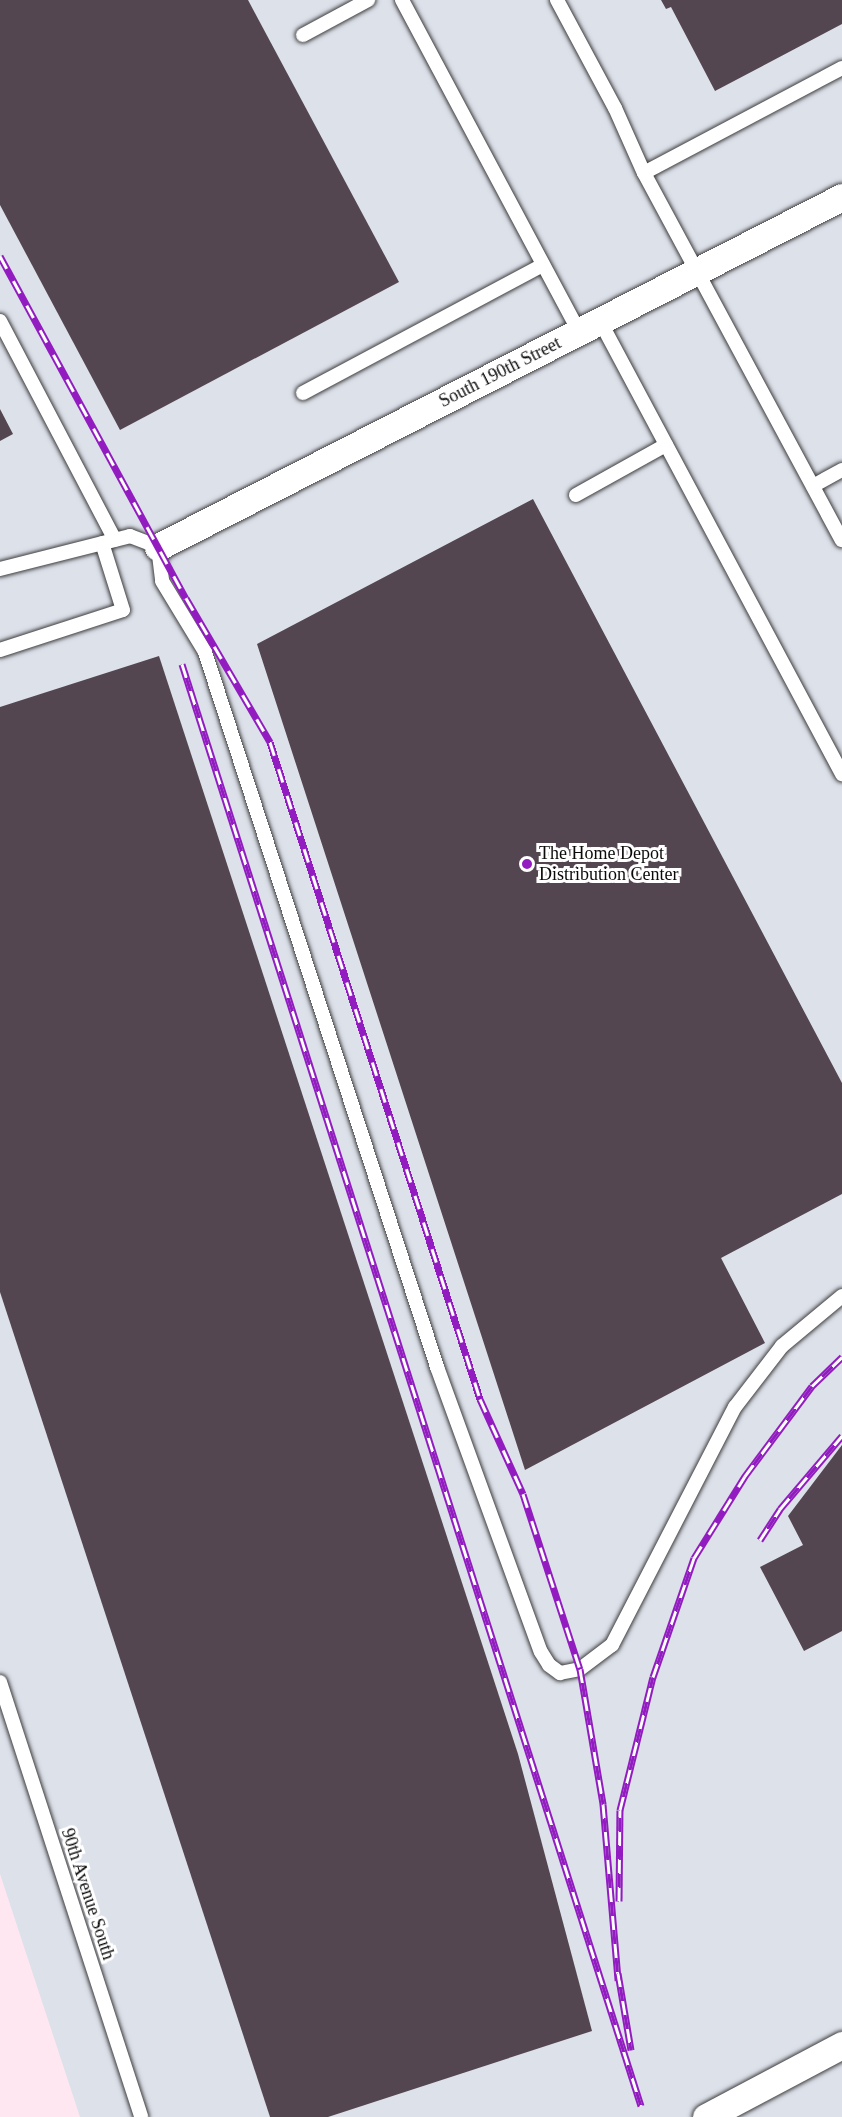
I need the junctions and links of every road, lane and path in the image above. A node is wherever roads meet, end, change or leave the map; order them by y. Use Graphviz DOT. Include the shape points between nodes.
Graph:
graph roads {
  1 [pos="368,0"];
  2 [pos="402,0"];
  3 [pos="557,0"];
  4 [pos="303,35"];
  5 [pos="842,68"];
  6 [pos="644,173"];
  7 [pos="842,197"];
  8 [pos="543,265"];
  9 [pos="697,271"];
  10 [pos="0,321"];
  11 [pos="589,326"];
  12 [pos="303,393"];
  13 [pos="666,445"];
  14 [pos="842,470"];
  15 [pos="813,486"];
  16 [pos="576,495"];
  17 [pos="842,540"];
  18 [pos="108,542"];
  19 [pos="158,547"];
  20 [pos="0,569"];
  21 [pos="0,650"];
  22 [pos="842,774"];
  23 [pos="842,1296"];
  24 [pos="0,1683"];
  25 [pos="842,2044"];
  26 [pos="141,2117"];
  27 [pos="706,2117"];
  1 -- 4 [label="lane"];
  2 -- 8 [label="lane"];
  3 -- 6 [label="lane" via="615,108"];
  5 -- 6 [label="lane"];
  6 -- 9 [label="lane"];
  7 -- 9 [label="street, South 190th Street"];
  8 -- 11 [label="lane"];
  8 -- 12 [label="lane"];
  9 -- 11 [label="street, South 190th Street"];
  9 -- 15 [label="lane"];
  10 -- 18 [label="lane"];
  11 -- 13 [label="lane"];
  11 -- 19 [label="street, South 190th Street"];
  13 -- 16 [label="lane"];
  13 -- 22 [label="lane"];
  14 -- 15 [label="lane"];
  15 -- 17 [label="lane"];
  18 -- 19 [label="lane" via="130,536"];
  18 -- 20 [label="lane"];
  18 -- 21 [label="lane" via="123,610"];
  19 -- 23 [label="lane" via="162,581 205,652 437,1367 541,1652 554,1669 560,1673 580,1669 612,1646 735,1407 782,1346"];
  24 -- 26 [label="lane, 90th Avenue South"];
  25 -- 27 [label="street"];
}
